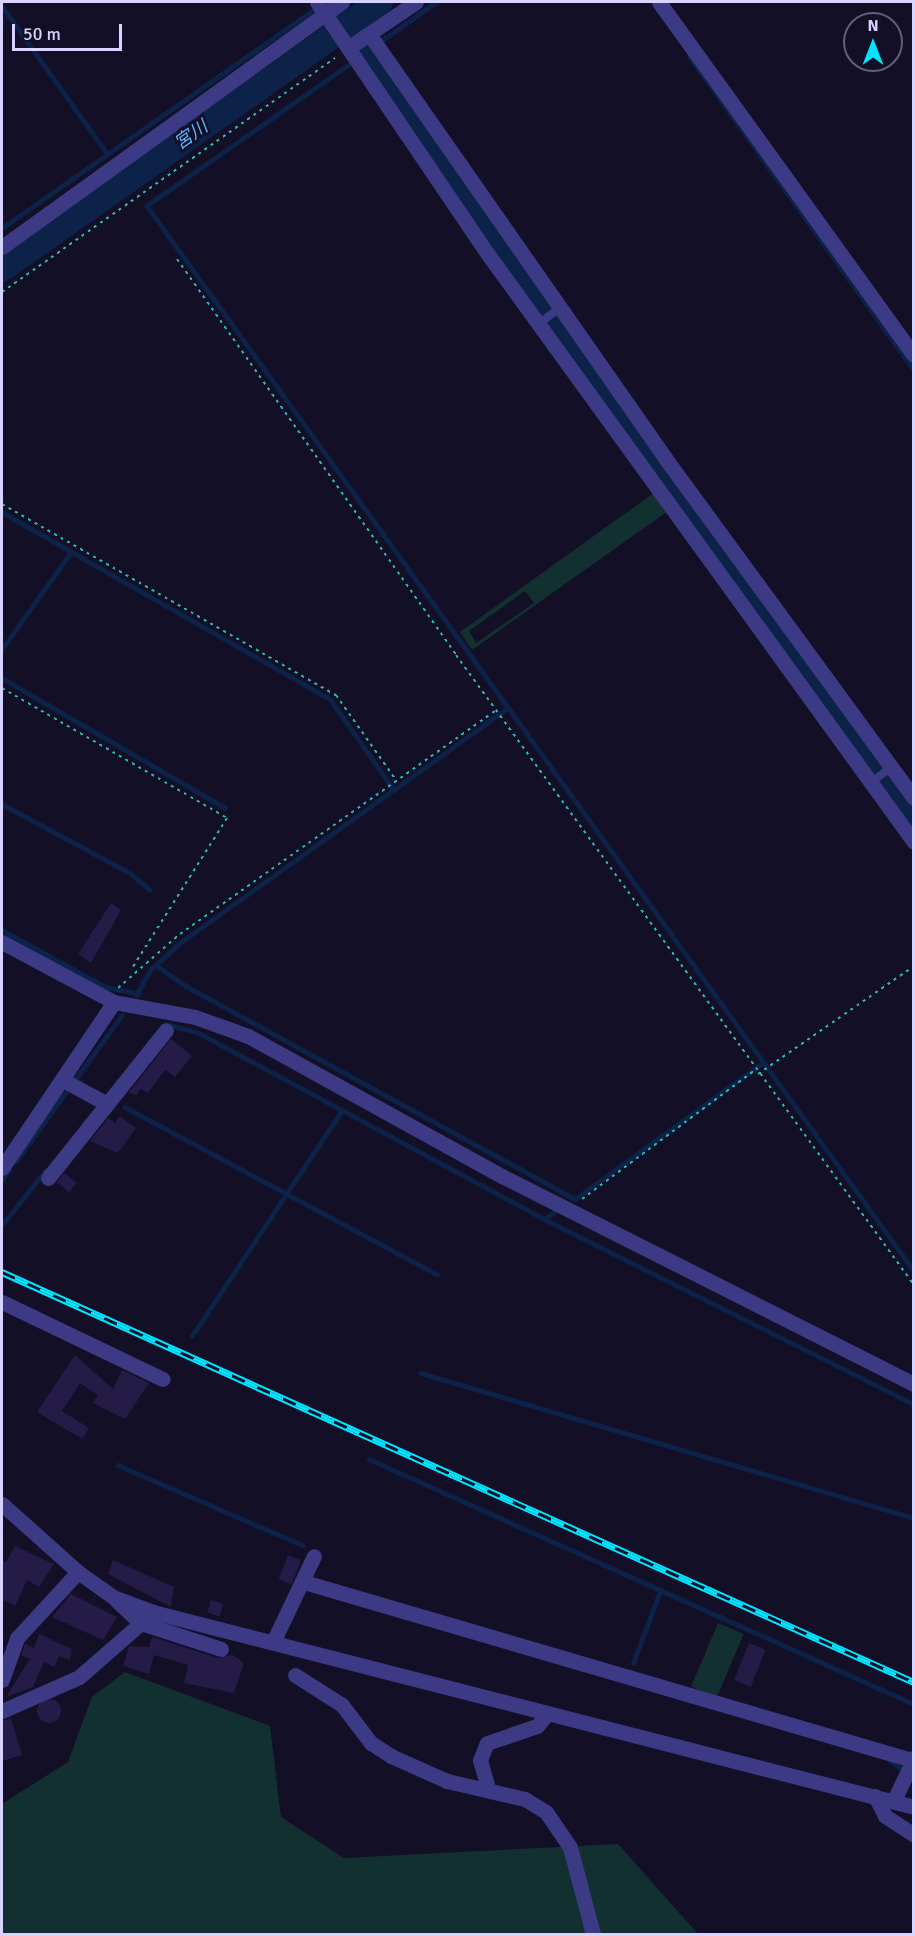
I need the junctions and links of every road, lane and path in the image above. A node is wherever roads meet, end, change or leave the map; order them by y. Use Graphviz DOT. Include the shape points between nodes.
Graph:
graph roads {
  1 [pos="416,2"];
  2 [pos="659,2"];
  3 [pos="329,8"];
  4 [pos="362,42"];
  5 [pos="2,247"];
  6 [pos="177,259"];
  7 [pos="2,292"];
  8 [pos="557,310"];
  9 [pos="542,321"];
  10 [pos="914,356"];
  11 [pos="2,504"];
  12 [pos="2,688"];
  13 [pos="497,712"];
  14 [pos="889,769"];
  15 [pos="396,780"];
  16 [pos="873,781"];
  17 [pos="914,798"];
  18 [pos="914,842"];
  19 [pos="2,942"];
  20 [pos="914,966"];
  21 [pos="128,975"];
  22 [pos="119,985"];
  23 [pos="114,1002"];
  24 [pos="166,1030"];
  25 [pos="754,1069"];
  26 [pos="760,1073"];
  27 [pos="69,1083"];
  28 [pos="103,1102"];
  29 [pos="2,1168"];
  30 [pos="48,1178"];
  31 [pos="568,1209"];
  32 [pos="914,1285"];
  33 [pos="2,1302"];
  34 [pos="163,1379"];
  35 [pos="914,1384"];
  36 [pos="2,1504"];
  37 [pos="314,1556"];
  38 [pos="78,1572"];
  39 [pos="304,1582"];
  40 [pos="113,1597"];
  41 [pos="141,1623"];
  42 [pos="273,1642"];
  43 [pos="221,1649"];
  44 [pos="295,1675"];
  45 [pos="2,1680"];
  46 [pos="2,1711"];
  47 [pos="548,1713"];
  48 [pos="910,1766"];
  49 [pos="488,1788"];
  50 [pos="875,1796"];
  51 [pos="894,1800"];
  52 [pos="914,1807"];
  53 [pos="914,1835"];
  54 [pos="592,1935"];
  1 -- 4 [label="street"];
  2 -- 10 [label="street"];
  3 -- 4 [label="street"];
  3 -- 5 [label="street"];
  4 -- 7 [label="path"];
  4 -- 8 [label="street"];
  4 -- 9 [label="street" via="432,175"];
  6 -- 13 [label="path"];
  8 -- 9 [label="lane"];
  8 -- 14 [label="street"];
  9 -- 16 [label="street"];
  11 -- 15 [label="path" via="336,695"];
  12 -- 21 [label="path" via="227,818"];
  13 -- 15 [label="path"];
  13 -- 25 [label="path"];
  14 -- 16 [label="lane"];
  14 -- 17 [label="street"];
  15 -- 21 [label="path"];
  16 -- 18 [label="street"];
  19 -- 23 [label="street"];
  20 -- 26 [label="path"];
  21 -- 22 [label="path"];
  23 -- 27 [label="street"];
  23 -- 31 [label="street" via="195,1017 248,1036"];
  24 -- 28 [label="street"];
  25 -- 26 [label="path"];
  25 -- 31 [label="path"];
  26 -- 32 [label="path"];
  27 -- 28 [label="street"];
  27 -- 29 [label="street"];
  28 -- 30 [label="street"];
  31 -- 35 [label="street"];
  33 -- 34 [label="street"];
  36 -- 38 [label="street"];
  37 -- 39 [label="street"];
  38 -- 40 [label="street"];
  38 -- 45 [label="street" via="17,1638"];
  39 -- 42 [label="street"];
  39 -- 48 [label="street"];
  40 -- 41 [label="street"];
  40 -- 42 [label="street" via="153,1612"];
  41 -- 43 [label="street"];
  41 -- 46 [label="street" via="79,1677"];
  42 -- 47 [label="street"];
  44 -- 49 [label="street" via="342,1705 371,1743 391,1756 447,1781"];
  47 -- 49 [label="street" via="537,1726 487,1743 480,1760"];
  47 -- 50 [label="street"];
  48 -- 51 [label="street"];
  49 -- 54 [label="street" via="525,1799 559,1824"];
  50 -- 51 [label="street"];
  50 -- 53 [label="street" via="885,1816"];
  51 -- 52 [label="street"];
}
